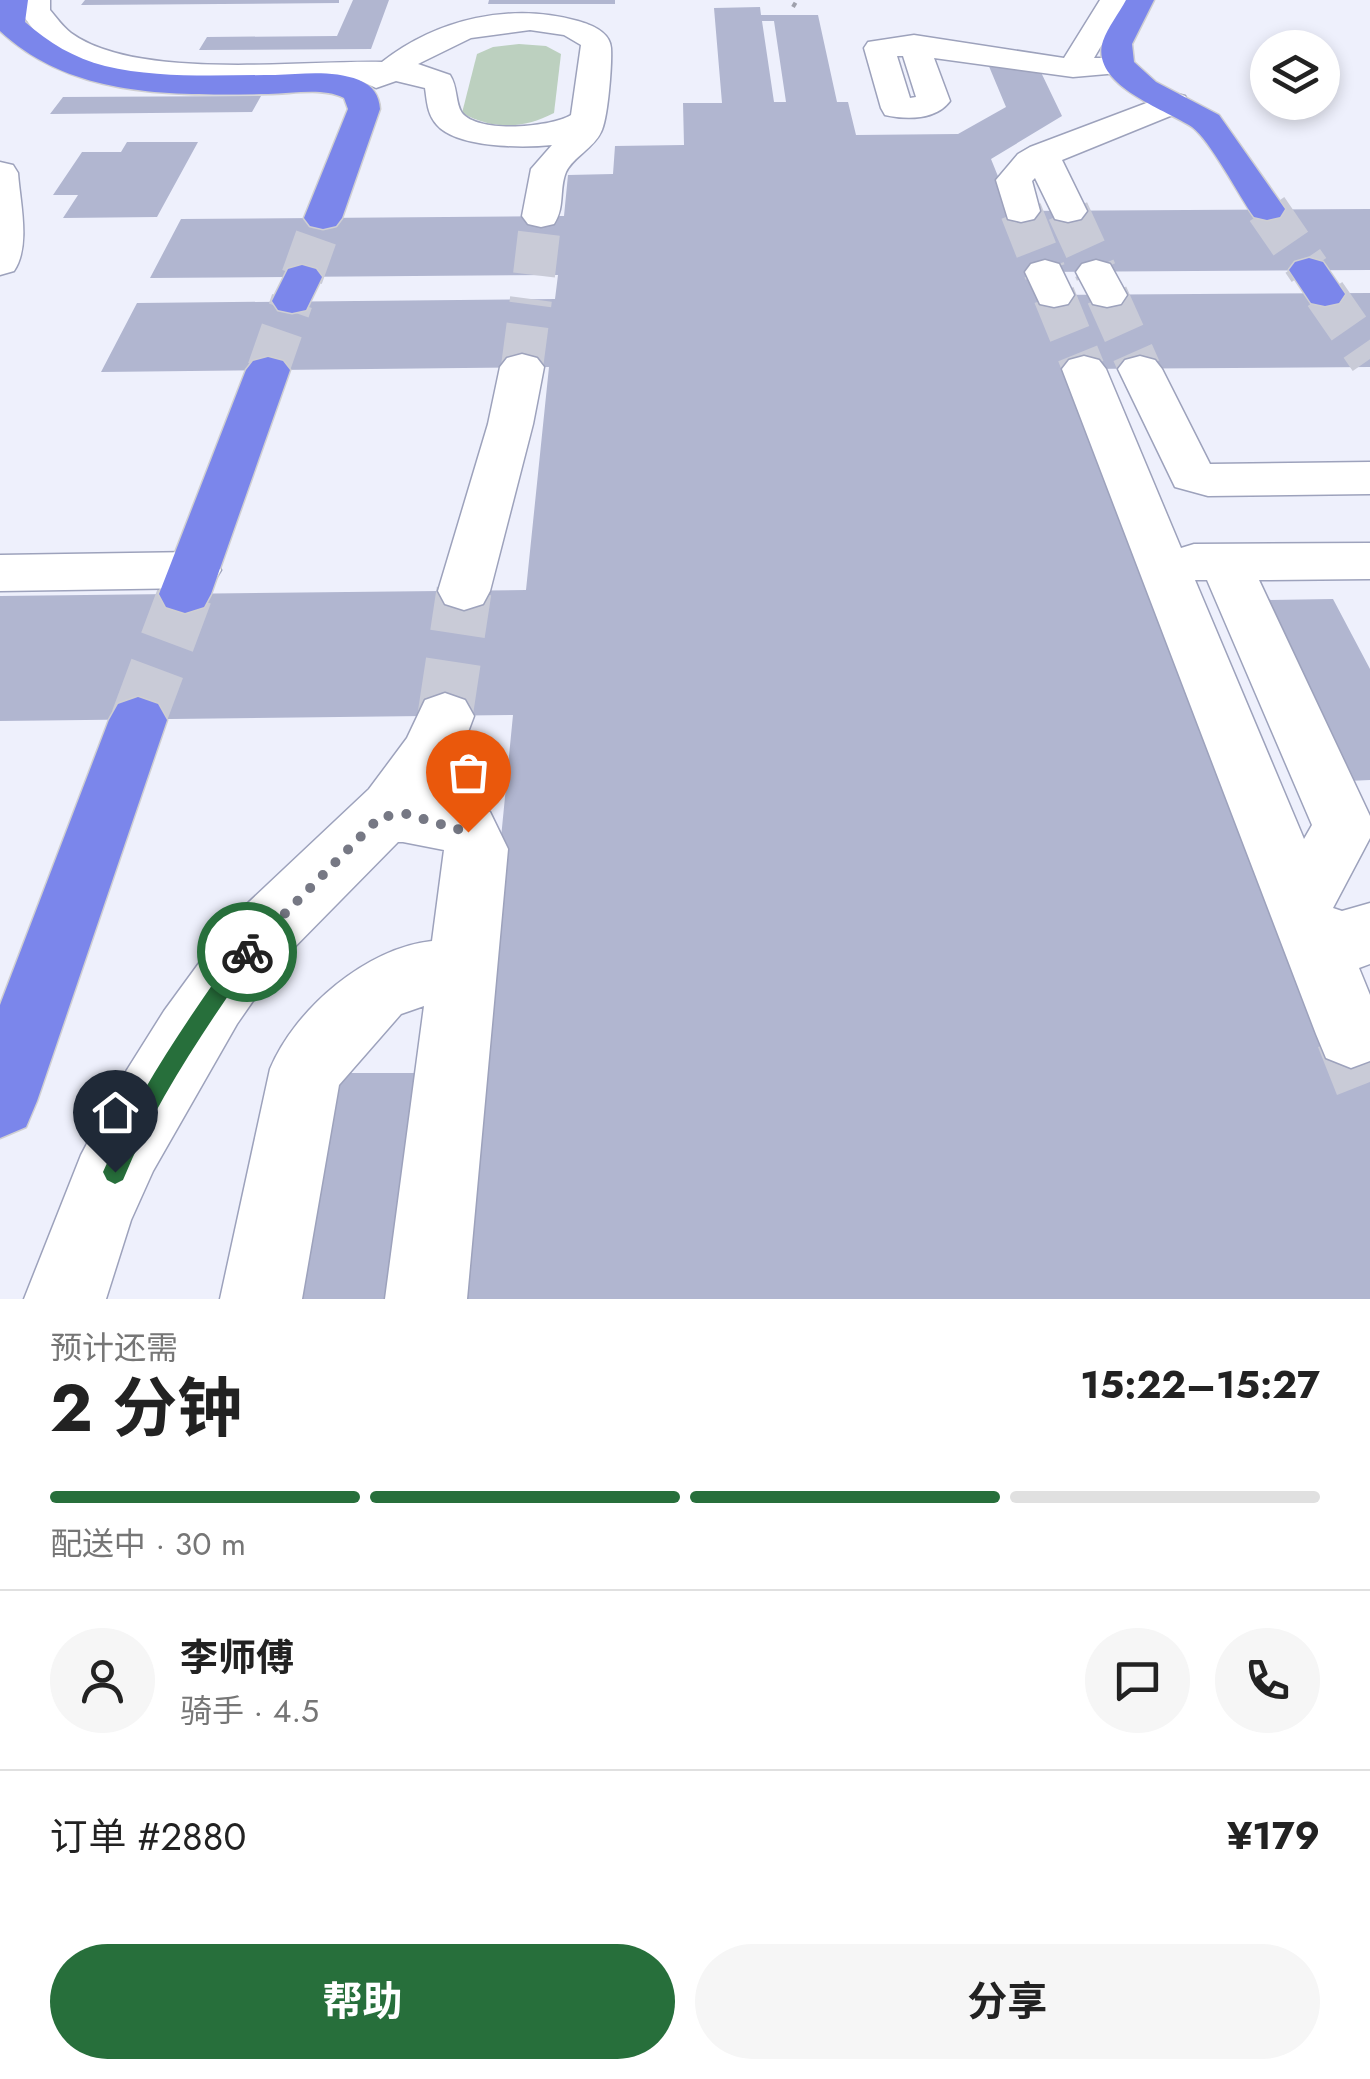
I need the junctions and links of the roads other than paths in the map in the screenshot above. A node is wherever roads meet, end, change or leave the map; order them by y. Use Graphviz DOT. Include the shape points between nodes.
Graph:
graph roads {
  1 [pos="14,0"];
  2 [pos="36,0"];
  3 [pos="1114,0"];
  4 [pos="1140,0"];
  5 [pos="914,44"];
  6 [pos="1119,66"];
  7 [pos="1073,68"];
  8 [pos="392,71"];
  9 [pos="323,84"];
  10 [pos="1173,104"];
  11 [pos="588,119"];
  12 [pos="1042,154"];
  13 [pos="0,174"];
  14 [pos="1267,210"];
  15 [pos="1068,211"];
  16 [pos="1021,212"];
  17 [pos="541,216"];
  18 [pos="323,218"];
  19 [pos="0,263"];
  20 [pos="522,367"];
  21 [pos="1140,368"];
  22 [pos="1084,369"];
  23 [pos="268,370"];
  24 [pos="1370,478"];
  25 [pos="1299,561"];
  26 [pos="1370,561"];
  27 [pos="1225,562"];
  28 [pos="1161,563"];
  29 [pos="0,573"];
  30 [pos="190,582"];
  31 [pos="464,591"];
  32 [pos="1370,593"];
  33 [pos="445,716"];
  34 [pos="138,720"];
  35 [pos="380,817"];
  36 [pos="1357,834"];
  37 [pos="1344,929"];
  38 [pos="463,971"];
  39 [pos="1351,1034"];
  40 [pos="0,1101"];
  41 [pos="64,1299"];
  42 [pos="260,1299"];
  43 [pos="426,1299"];
  1 -- 9 [label="highway" via="10,24 22,38 80,69 175,82"];
  2 -- 8 [label="lane" via="34,12 50,34 130,65 207,72"];
  3 -- 7 [label="lane"];
  4 -- 6 [label="highway" via="1116,44"];
  5 -- 7 [label="lane"];
  6 -- 7 [label="lane"];
  6 -- 10 [label="highway"];
  8 -- 9 [label="lane"];
  8 -- 11 [label="lane" via="438,82 442,108 466,128 537,136 559,134"];
  8 -- 11 [label="lane" via="420,49 472,29 525,22 571,28 596,45"];
  9 -- 18 [label="highway" via="357,90 365,102"];
  10 -- 12 [label="lane"];
  10 -- 14 [label="highway" via="1207,122"];
  11 -- 17 [label="lane" via="581,138 549,169"];
  12 -- 15 [label="lane"];
  12 -- 16 [label="lane" via="1014,180"];
  13 -- 19 [label="lane"];
  20 -- 31 [label="lane" via="515,420 474,536"];
  21 -- 24 [label="lane" via="1192,476"];
  22 -- 28 [label="lane"];
  23 -- 30 [label="highway"];
  25 -- 26 [label="lane"];
  25 -- 27 [label="lane"];
  25 -- 32 [label="lane" via="1343,574"];
  27 -- 28 [label="lane"];
  27 -- 36 [label="lane"];
  28 -- 37 [label="lane"];
  29 -- 30 [label="lane"];
  33 -- 35 [label="lane" via="410,787"];
  34 -- 40 [label="highway"];
  35 -- 38 [label="lane" via="406,814 468,832 476,848"];
  35 -- 41 [label="lane" via="254,942 181,1046 129,1138"];
  36 -- 37 [label="lane"];
  37 -- 39 [label="lane"];
  38 -- 42 [label="lane" via="426,972 377,991 306,1069"];
  38 -- 43 [label="lane"];
}
